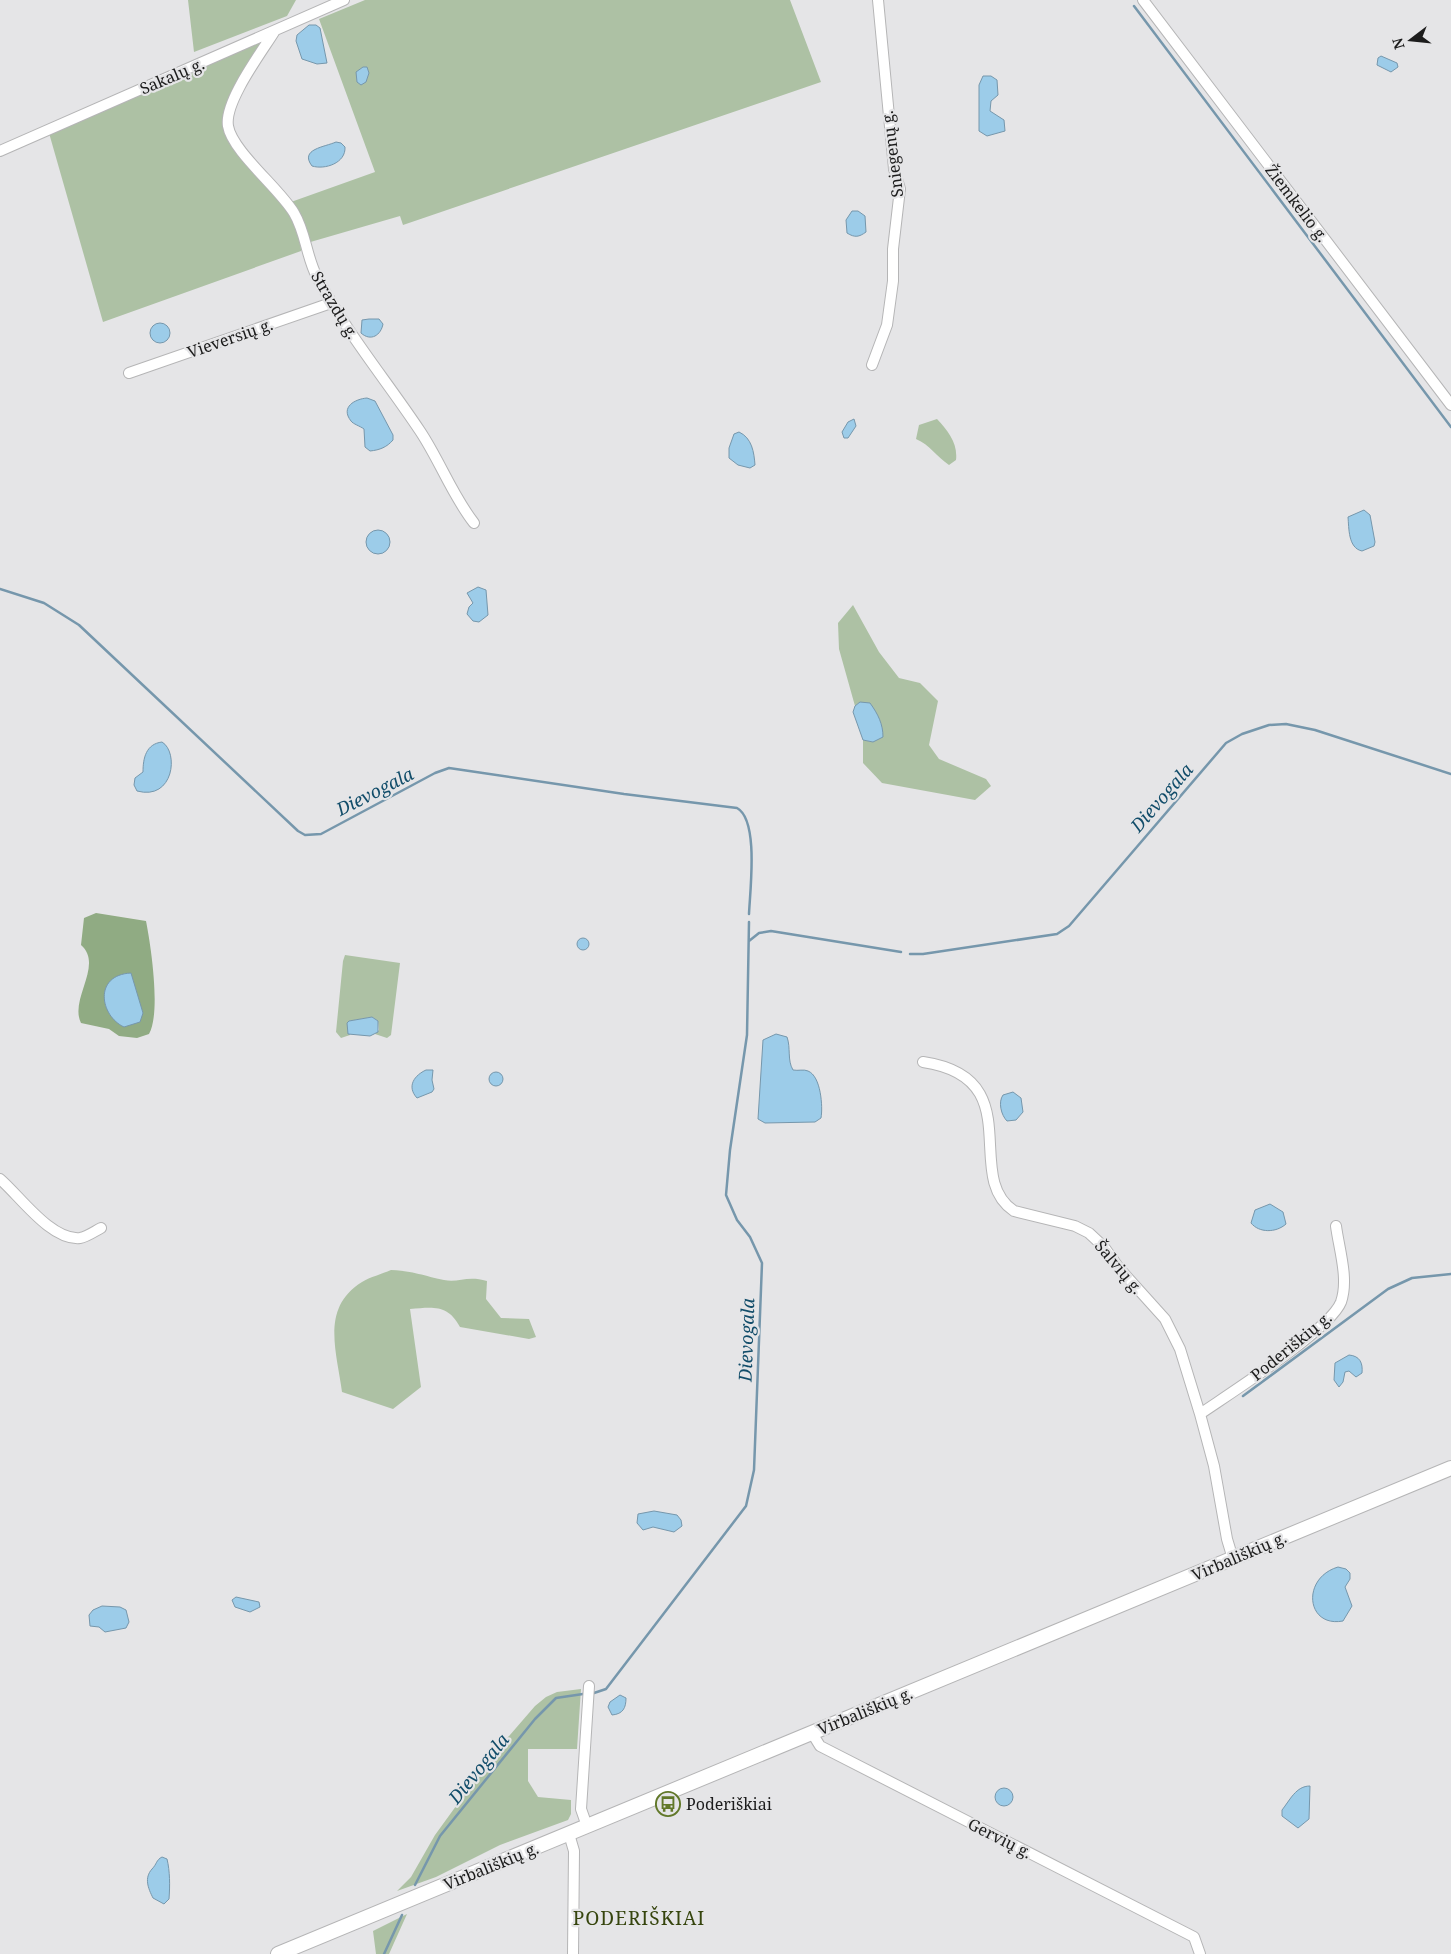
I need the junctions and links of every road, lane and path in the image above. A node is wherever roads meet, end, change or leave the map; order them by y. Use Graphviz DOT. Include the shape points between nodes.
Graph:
graph roads {
  1 [pos="344,0"];
  2 [pos="878,0"];
  3 [pos="1143,0"];
  4 [pos="274,32"];
  5 [pos="0,151"];
  6 [pos="331,303"];
  7 [pos="872,365"];
  8 [pos="130,373"];
  9 [pos="1451,405"];
  10 [pos="474,522"];
  11 [pos="923,1062"];
  12 [pos="0,1179"];
  13 [pos="1336,1226"];
  14 [pos="101,1228"];
  15 [pos="1200,1414"];
  16 [pos="1451,1468"];
  17 [pos="1233,1559"];
  18 [pos="589,1686"];
  19 [pos="812,1733"];
  20 [pos="587,1826"];
  21 [pos="569,1834"];
  22 [pos="278,1954"];
  23 [pos="573,1954"];
  24 [pos="1200,1954"];
  1 -- 4 [label="street, Sakalų g."];
  2 -- 7 [label="street, Sniegenų g." via="893,159 900,189 887,325"];
  3 -- 9 [label="street, Žiemkelio g."];
  4 -- 5 [label="street, Sakalų g."];
  4 -- 6 [label="street, Strazdų g." via="236,96 228,125 236,143 295,214 303,231 308,259"];
  6 -- 8 [label="street, Vieversių g."];
  6 -- 10 [label="street, Strazdų g." via="422,433"];
  11 -- 15 [label="street, Šalvių g." via="957,1072 970,1080 977,1092 988,1119 994,1184 1006,1206 1014,1212 1075,1226 1089,1233 1104,1246 1164,1319 1180,1349"];
  12 -- 14 [label="street" via="33,1213 61,1233 81,1238"];
  13 -- 15 [label="street, Poderiškių g." via="1344,1282 1341,1302 1332,1316"];
  15 -- 17 [label="street, Šalvių g."];
  16 -- 17 [label="main road, Virbališkių g."];
  17 -- 19 [label="main road, Virbališkių g."];
  18 -- 20 [label="street" via="581,1809"];
  19 -- 20 [label="main road, Virbališkių g."];
  19 -- 24 [label="street, Gervių g." via="820,1746 1194,1937"];
  20 -- 21 [label="main road, Virbališkių g."];
  21 -- 22 [label="main road, Virbališkių g."];
  21 -- 23 [label="street" via="574,1851"];
}
